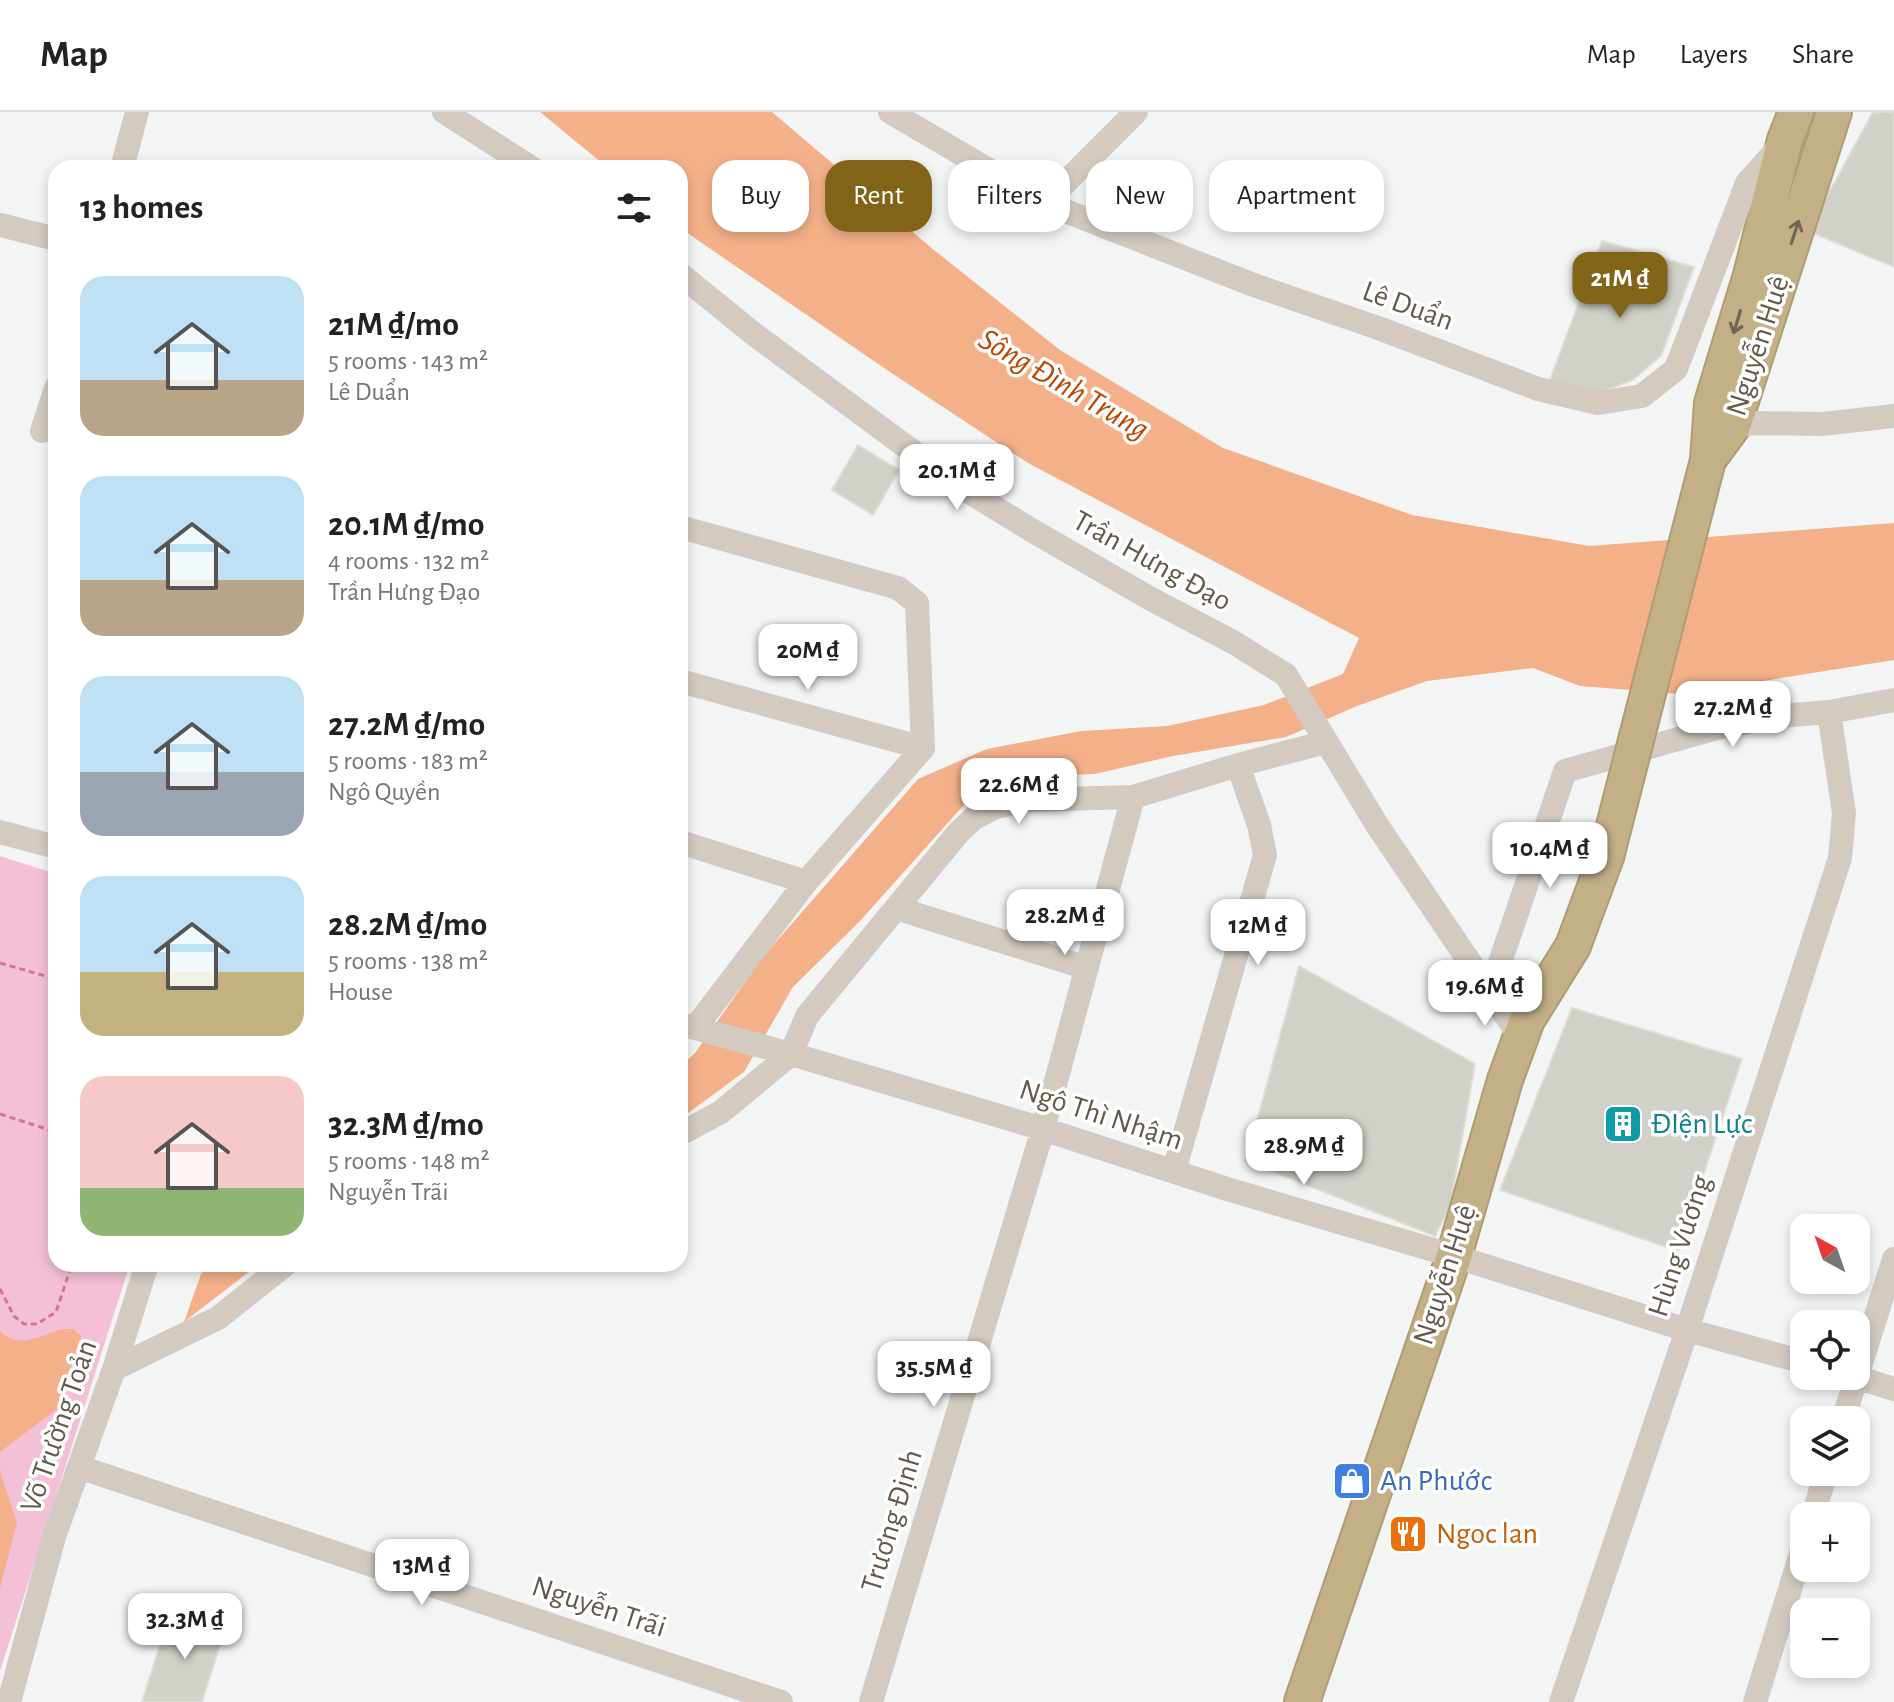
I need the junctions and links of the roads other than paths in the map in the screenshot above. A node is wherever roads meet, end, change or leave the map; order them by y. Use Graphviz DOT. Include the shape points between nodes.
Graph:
graph roads {
  1 [pos="137,112"];
  2 [pos="444,112"];
  3 [pos="890,112"];
  4 [pos="1136,112"];
  5 [pos="1834,112"];
  6 [pos="1790,126"];
  7 [pos="124,160"];
  8 [pos="519,160"];
  9 [pos="972,160"];
  10 [pos="1070,178"];
  11 [pos="1070,213"];
  12 [pos="0,225"];
  13 [pos="48,237"];
  14 [pos="688,281"];
  15 [pos="48,413"];
  16 [pos="1894,416"];
  17 [pos="1733,426"];
  18 [pos="42,431"];
  19 [pos="1708,460"];
  20 [pos="688,534"];
  21 [pos="688,683"];
  22 [pos="1894,700"];
  23 [pos="1829,712"];
  24 [pos="1326,742"];
  25 [pos="923,748"];
  26 [pos="1238,765"];
  27 [pos="1133,797"];
  28 [pos="0,832"];
  29 [pos="48,845"];
  30 [pos="688,845"];
  31 [pos="806,882"];
  32 [pos="896,908"];
  33 [pos="1087,968"];
  34 [pos="1490,992"];
  35 [pos="688,1026"];
  36 [pos="1521,1038"];
  37 [pos="791,1054"];
  38 [pos="1043,1129"];
  39 [pos="688,1130"];
  40 [pos="1174,1171"];
  41 [pos="1454,1256"];
  42 [pos="1894,1259"];
  43 [pos="144,1272"];
  44 [pos="276,1272"];
  45 [pos="1687,1330"];
  46 [pos="1870,1331"];
  47 [pos="1790,1358"];
  48 [pos="114,1369"];
  49 [pos="1870,1381"];
  50 [pos="1894,1389"];
  51 [pos="79,1467"];
  52 [pos="1792,1582"];
  53 [pos="9,1702"];
  54 [pos="781,1702"];
  55 [pos="871,1702"];
  56 [pos="1302,1702"];
  57 [pos="1561,1702"];
  58 [pos="1755,1702"];
  1 -- 7 [label="street"];
  2 -- 8 [label="street"];
  3 -- 9 [label="street, Lê Duẩn"];
  4 -- 10 [label="street"];
  17 -- 5 [label="highway, Nguyễn Huệ, one-way"];
  6 -- 11 [label="street, Lê Duẩn" via="1747,183 1676,369 1642,396 1598,403 1538,389"];
  6 -- 19 [label="highway, Nguyễn Huệ, one-way" via="1712,403"];
  12 -- 13 [label="street"];
  14 -- 24 [label="street, Trần Hưng Đạo" via="958,485 1286,675"];
  15 -- 18 [label="street"];
  16 -- 17 [label="street"];
  17 -- 19 [label="highway, Nguyễn Huệ"];
  19 -- 36 [label="highway, Nguyễn Huệ, bridge" via="1606,857 1573,946"];
  20 -- 25 [label="street" via="898,588 917,603"];
  21 -- 25 [label="street"];
  22 -- 23 [label="street"];
  23 -- 34 [label="street" via="1717,728 1565,771"];
  23 -- 45 [label="street, Hùng Vương" via="1844,813 1840,858"];
  24 -- 26 [label="street"];
  24 -- 34 [label="street"];
  25 -- 31 [label="street"];
  26 -- 27 [label="street"];
  26 -- 40 [label="street" via="1265,855"];
  27 -- 32 [label="street" via="1028,800 996,807 959,832"];
  27 -- 33 [label="street, Trương Định"];
  28 -- 29 [label="street"];
  30 -- 31 [label="street"];
  31 -- 35 [label="street"];
  32 -- 33 [label="street"];
  32 -- 37 [label="street" via="807,1016"];
  33 -- 38 [label="street, Trương Định"];
  34 -- 36 [label="street"];
  35 -- 37 [label="street, Ngô Thì Nhậm"];
  36 -- 41 [label="highway, Nguyễn Huệ"];
  37 -- 38 [label="street, Ngô Thì Nhậm"];
  37 -- 39 [label="street" via="721,1112"];
  38 -- 40 [label="street, Ngô Thì Nhậm"];
  38 -- 55 [label="street, Trương Định"];
  40 -- 41 [label="street, Ngô Thì Nhậm"];
  41 -- 45 [label="street, Ngô Thì Nhậm"];
  41 -- 56 [label="highway, Nguyễn Huệ"];
  42 -- 46 [label="street"];
  43 -- 48 [label="street, Võ Trường Toản"];
  44 -- 48 [label="street" via="218,1318"];
  45 -- 47 [label="street, Ngô Thì Nhậm"];
  45 -- 57 [label="street, Hùng Vương"];
  48 -- 51 [label="street, Võ Trường Toản"];
  49 -- 50 [label="street"];
  51 -- 53 [label="street, Võ Trường Toản"];
  51 -- 54 [label="street, Nguyễn Trãi"];
  52 -- 58 [label="street"];
}
